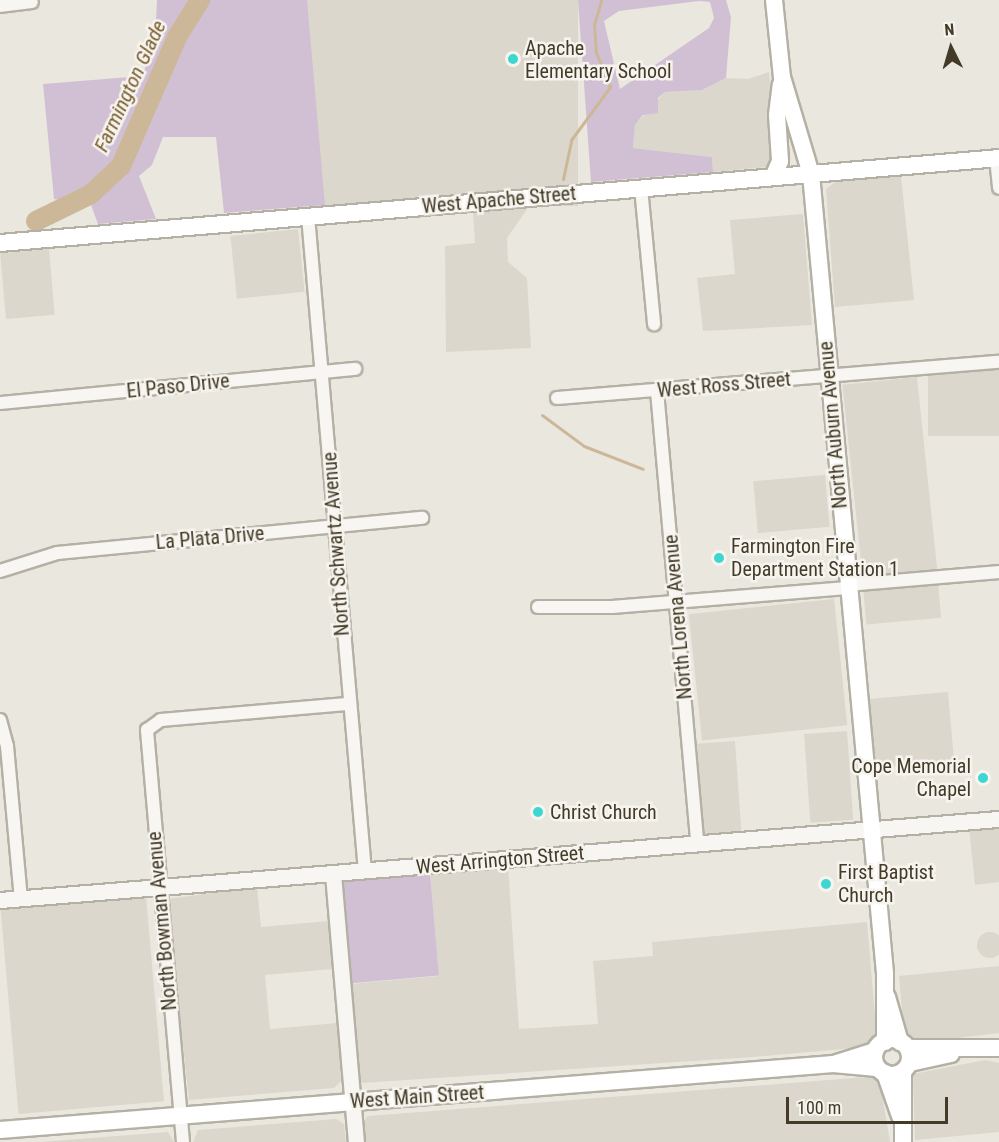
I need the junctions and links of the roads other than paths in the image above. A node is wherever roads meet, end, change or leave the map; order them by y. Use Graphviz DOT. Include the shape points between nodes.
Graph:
graph roads {
  1 [pos="774,0"];
  2 [pos="32,2"];
  3 [pos="0,6"];
  4 [pos="782,77"];
  5 [pos="998,158"];
  6 [pos="811,174"];
  7 [pos="773,177"];
  8 [pos="641,188"];
  9 [pos="999,188"];
  10 [pos="308,216"];
  11 [pos="0,243"];
  12 [pos="654,324"];
  13 [pos="999,362"];
  14 [pos="355,369"];
  15 [pos="322,372"];
  16 [pos="829,376"];
  17 [pos="657,391"];
  18 [pos="557,398"];
  19 [pos="0,403"];
  20 [pos="422,518"];
  21 [pos="334,526"];
  22 [pos="0,571"];
  23 [pos="999,572"];
  24 [pos="847,586"];
  25 [pos="677,602"];
  26 [pos="538,607"];
  27 [pos="349,704"];
  28 [pos="0,720"];
  29 [pos="999,819"];
  30 [pos="870,830"];
  31 [pos="697,843"];
  32 [pos="365,871"];
  33 [pos="333,874"];
  34 [pos="158,888"];
  35 [pos="21,899"];
  36 [pos="0,900"];
  37 [pos="999,1048"];
  38 [pos="893,1057"];
  39 [pos="353,1102"];
  40 [pos="181,1115"];
  41 [pos="0,1130"];
  42 [pos="183,1142"];
  43 [pos="356,1142"];
  44 [pos="903,1142"];
  1 -- 4 [label="main road, North Auburn Avenue"];
  2 -- 3 [label="street"];
  4 -- 6 [label="main road, North Auburn Avenue"];
  4 -- 7 [label="main road" via="777,115 780,161"];
  5 -- 6 [label="main road, West Apache Street"];
  5 -- 9 [label="street"];
  6 -- 7 [label="main road, West Apache Street"];
  6 -- 16 [label="main road, North Auburn Avenue"];
  7 -- 8 [label="main road, West Apache Street"];
  8 -- 10 [label="main road, West Apache Street"];
  8 -- 12 [label="street"];
  10 -- 11 [label="main road, West Apache Street"];
  10 -- 15 [label="street, North Schwartz Avenue"];
  13 -- 16 [label="street, West Ross Street"];
  14 -- 15 [label="street, El Paso Drive"];
  15 -- 19 [label="street, El Paso Drive"];
  15 -- 21 [label="street, North Schwartz Avenue"];
  16 -- 17 [label="street, West Ross Street"];
  16 -- 24 [label="main road, North Auburn Avenue"];
  17 -- 18 [label="street, West Ross Street"];
  17 -- 25 [label="street, North Lorena Avenue"];
  20 -- 21 [label="street, La Plata Drive"];
  21 -- 22 [label="street, La Plata Drive" via="57,553"];
  21 -- 27 [label="street, North Schwartz Avenue"];
  23 -- 24 [label="street"];
  24 -- 25 [label="street"];
  24 -- 30 [label="main road, North Auburn Avenue"];
  25 -- 26 [label="street"];
  25 -- 31 [label="street, North Lorena Avenue"];
  27 -- 32 [label="street, North Schwartz Avenue"];
  27 -- 34 [label="street, North Bowman Avenue" via="161,720 149,726"];
  28 -- 35 [label="street" via="8,746"];
  29 -- 30 [label="street, West Arrington Street"];
  30 -- 31 [label="street, West Arrington Street"];
  30 -- 38 [label="main road, North Auburn Avenue"];
  31 -- 32 [label="street, West Arrington Street"];
  32 -- 33 [label="street, West Arrington Street"];
  33 -- 34 [label="street, West Arrington Street"];
  33 -- 39 [label="street"];
  34 -- 35 [label="street, West Arrington Street"];
  34 -- 40 [label="street, North Bowman Avenue"];
  35 -- 36 [label="street, West Arrington Street"];
  37 -- 38 [label="main road, West Main Street"];
  38 -- 39 [label="main road, West Main Street"];
  38 -- 44 [label="main road, North Auburn Avenue"];
  39 -- 40 [label="main road, West Main Street"];
  39 -- 43 [label="street"];
  40 -- 41 [label="main road, West Main Street"];
  40 -- 42 [label="street, North Bowman Avenue"];
}
